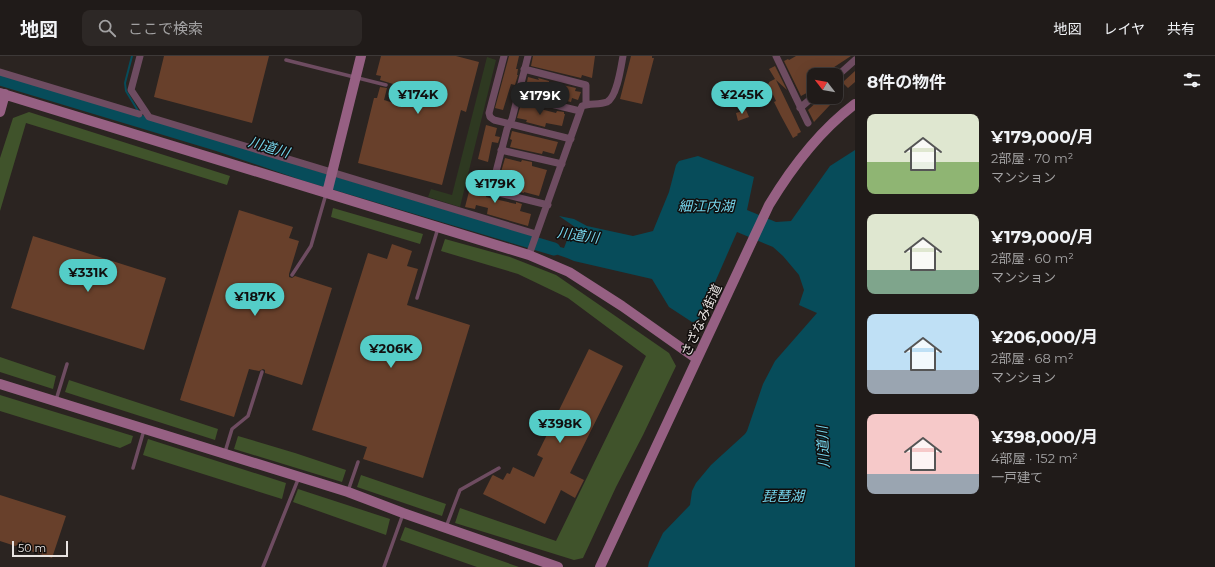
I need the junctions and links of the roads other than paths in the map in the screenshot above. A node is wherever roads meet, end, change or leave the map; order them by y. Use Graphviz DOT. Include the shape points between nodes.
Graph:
graph roads {
  1 [pos="140,56"];
  2 [pos="361,56"];
  3 [pos="504,56"];
  4 [pos="528,56"];
  5 [pos="623,56"];
  6 [pos="777,56"];
  7 [pos="286,60"];
  8 [pos="855,60"];
  9 [pos="524,69"];
  10 [pos="843,70"];
  11 [pos="0,72"];
  12 [pos="355,78"];
  13 [pos="386,86"];
  14 [pos="3,94"];
  15 [pos="518,96"];
  16 [pos="807,102"];
  17 [pos="855,104"];
  18 [pos="586,105"];
  19 [pos="800,108"];
  20 [pos="580,111"];
  21 [pos="0,112"];
  22 [pos="139,114"];
  23 [pos="808,123"];
  24 [pos="509,124"];
  25 [pos="571,139"];
  26 [pos="501,150"];
  27 [pos="562,164"];
  28 [pos="331,174"];
  29 [pos="327,190"];
  30 [pos="548,205"];
  31 [pos="438,227"];
  32 [pos="536,236"];
  33 [pos="530,252"];
  34 [pos="292,276"];
  35 [pos="417,298"];
  36 [pos="697,359"];
  37 [pos="67,364"];
  38 [pos="262,372"];
  39 [pos="0,384"];
  40 [pos="56,401"];
  41 [pos="144,429"];
  42 [pos="224,453"];
  43 [pos="358,462"];
  44 [pos="133,468"];
  45 [pos="499,468"];
  46 [pos="299,476"];
  47 [pos="348,492"];
  48 [pos="403,513"];
  49 [pos="446,528"];
  50 [pos="263,567"];
  51 [pos="384,567"];
  52 [pos="558,567"];
  53 [pos="600,567"];
  1 -- 28 [label="street" via="132,90 149,117"];
  2 -- 12 [label="street"];
  3 -- 24 [label="street" via="489,113 494,120"];
  4 -- 9 [label="street"];
  5 -- 18 [label="street" via="612,97 605,103"];
  6 -- 19 [label="street"];
  7 -- 12 [label="lane"];
  8 -- 10 [label="street"];
  9 -- 15 [label="street"];
  9 -- 18 [label="street" via="586,85"];
  11 -- 22 [label="street"];
  12 -- 13 [label="lane"];
  12 -- 28 [label="street"];
  14 -- 21 [label="street"];
  14 -- 29 [label="street"];
  15 -- 20 [label="street"];
  15 -- 24 [label="street"];
  16 -- 19 [label="street"];
  17 -- 36 [label="street, さざなみ街道" via="814,141 788,174 763,216"];
  18 -- 20 [label="street" via="582,106"];
  19 -- 23 [label="street"];
  20 -- 25 [label="street"];
  24 -- 25 [label="street"];
  24 -- 26 [label="street"];
  25 -- 27 [label="street"];
  26 -- 27 [label="street"];
  26 -- 30 [label="street" via="491,191"];
  27 -- 30 [label="street"];
  28 -- 29 [label="street"];
  28 -- 32 [label="street"];
  29 -- 31 [label="street"];
  29 -- 34 [label="lane" via="311,246"];
  30 -- 32 [label="street"];
  31 -- 33 [label="street"];
  31 -- 35 [label="lane"];
  32 -- 33 [label="street"];
  33 -- 36 [label="street" via="569,272"];
  36 -- 53 [label="street, さざなみ街道"];
  37 -- 40 [label="lane"];
  38 -- 42 [label="lane" via="248,416 232,429"];
  39 -- 40 [label="street"];
  40 -- 41 [label="street"];
  41 -- 42 [label="street"];
  41 -- 44 [label="lane"];
  42 -- 46 [label="street"];
  43 -- 47 [label="lane"];
  45 -- 49 [label="lane" via="460,490"];
  46 -- 47 [label="street"];
  46 -- 50 [label="lane"];
  47 -- 48 [label="street"];
  48 -- 49 [label="street"];
  48 -- 51 [label="lane"];
  49 -- 52 [label="street"];
}
